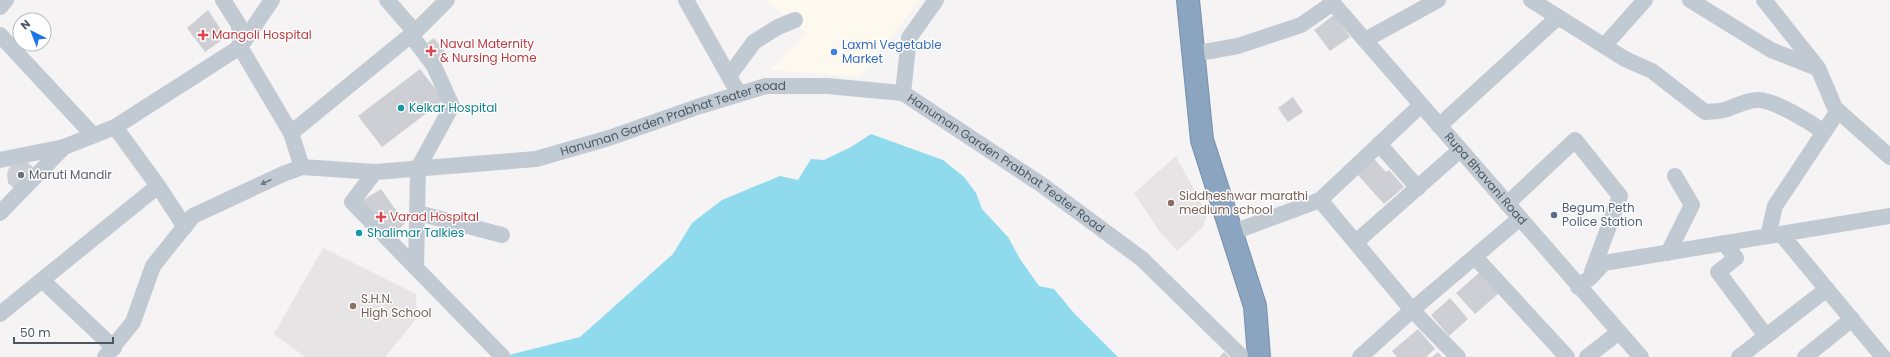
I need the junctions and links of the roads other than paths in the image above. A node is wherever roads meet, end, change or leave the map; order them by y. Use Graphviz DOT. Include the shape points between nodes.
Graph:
graph roads {
  1 [pos="6,0"];
  2 [pos="223,0"];
  3 [pos="272,0"];
  4 [pos="387,0"];
  5 [pos="447,0"];
  6 [pos="686,0"];
  7 [pos="936,0"];
  8 [pos="1188,0"];
  9 [pos="1438,0"];
  10 [pos="1531,0"];
  11 [pos="1645,0"];
  12 [pos="1690,0"];
  13 [pos="1764,0"];
  14 [pos="1332,2"];
  15 [pos="0,7"];
  16 [pos="1558,17"];
  17 [pos="795,20"];
  18 [pos="413,34"];
  19 [pos="0,35"];
  20 [pos="1365,40"];
  21 [pos="1604,46"];
  22 [pos="240,47"];
  23 [pos="1193,54"];
  24 [pos="1818,68"];
  25 [pos="729,76"];
  26 [pos="903,93"];
  27 [pos="739,94"];
  28 [pos="1421,105"];
  29 [pos="1838,111"];
  30 [pos="1439,126"];
  31 [pos="115,127"];
  32 [pos="1824,132"];
  33 [pos="291,133"];
  34 [pos="93,135"];
  35 [pos="1379,144"];
  36 [pos="64,147"];
  37 [pos="1460,150"];
  38 [pos="1890,157"];
  39 [pos="0,160"];
  40 [pos="302,167"];
  41 [pos="418,168"];
  42 [pos="375,172"];
  43 [pos="1675,176"];
  44 [pos="158,186"];
  45 [pos="1418,188"];
  46 [pos="1320,200"];
  47 [pos="1507,204"];
  48 [pos="0,213"];
  49 [pos="418,213"];
  50 [pos="1890,216"];
  51 [pos="1519,219"];
  52 [pos="185,227"];
  53 [pos="1231,234"];
  54 [pos="1775,235"];
  55 [pos="502,236"];
  56 [pos="1356,242"];
  57 [pos="1724,243"];
  58 [pos="1668,253"];
  59 [pos="1475,257"];
  60 [pos="416,268"];
  61 [pos="42,280"];
  62 [pos="1584,282"];
  63 [pos="1827,289"];
  64 [pos="1412,310"];
  65 [pos="0,314"];
  66 [pos="1852,319"];
  67 [pos="1619,332"];
  68 [pos="1766,336"];
  69 [pos="110,352"];
  70 [pos="502,356"];
  71 [pos="1242,357"];
  72 [pos="1259,357"];
  73 [pos="1360,357"];
  74 [pos="1458,357"];
  75 [pos="1567,357"];
  76 [pos="1587,357"];
  77 [pos="1641,357"];
  78 [pos="1739,357"];
  79 [pos="1805,357"];
  80 [pos="1883,357"];
  1 -- 15 [label="street"];
  2 -- 22 [label="street" via="239,25"];
  3 -- 22 [label="street"];
  4 -- 18 [label="street"];
  5 -- 18 [label="street"];
  6 -- 25 [label="street"];
  7 -- 26 [label="street" via="909,38"];
  8 -- 23 [label="highway"];
  9 -- 20 [label="street"];
  10 -- 16 [label="street"];
  11 -- 21 [label="street"];
  12 -- 24 [label="street" via="1771,50"];
  13 -- 24 [label="street"];
  14 -- 20 [label="street, Rupa Bhavani Road"];
  14 -- 23 [label="street" via="1301,25 1238,46"];
  16 -- 21 [label="street"];
  16 -- 30 [label="street"];
  17 -- 25 [label="street" via="754,42"];
  18 -- 33 [label="street"];
  18 -- 41 [label="street" via="434,66 452,106"];
  19 -- 34 [label="street"];
  20 -- 28 [label="street, Rupa Bhavani Road"];
  21 -- 32 [label="street" via="1652,71 1705,112 1725,110 1744,102 1759,100 1778,106"];
  22 -- 31 [label="street"];
  22 -- 33 [label="street"];
  23 -- 53 [label="highway" via="1202,140"];
  24 -- 29 [label="street"];
  25 -- 27 [label="street"];
  26 -- 27 [label="street, Hanuman Garden Prabhat Teater Road" via="827,86 766,86"];
  26 -- 71 [label="street, Hanuman Garden Prabhat Teater Road" via="1042,185 1142,259"];
  27 -- 41 [label="street, Hanuman Garden Prabhat Teater Road" via="609,138 536,159"];
  28 -- 30 [label="street, Rupa Bhavani Road"];
  28 -- 35 [label="street"];
  29 -- 32 [label="street"];
  29 -- 38 [label="street"];
  30 -- 37 [label="street, Rupa Bhavani Road"];
  31 -- 34 [label="street"];
  31 -- 44 [label="street"];
  32 -- 54 [label="street" via="1775,206"];
  33 -- 40 [label="street"];
  34 -- 36 [label="street"];
  35 -- 45 [label="street"];
  35 -- 46 [label="street"];
  36 -- 39 [label="street"];
  36 -- 48 [label="street"];
  37 -- 45 [label="street"];
  37 -- 47 [label="street, Rupa Bhavani Road"];
  40 -- 42 [label="street, Hanuman Garden Prabhat Teater Road"];
  40 -- 52 [label="street, Hanuman Garden Prabhat Teater Road, one-way" via="193,216"];
  41 -- 42 [label="street, Hanuman Garden Prabhat Teater Road"];
  41 -- 49 [label="street"];
  42 -- 60 [label="street" via="352,202"];
  43 -- 58 [label="street" via="1692,205"];
  44 -- 52 [label="street"];
  44 -- 61 [label="street"];
  45 -- 56 [label="street"];
  46 -- 53 [label="street"];
  46 -- 56 [label="street"];
  47 -- 51 [label="street, Rupa Bhavani Road"];
  47 -- 62 [label="street" via="1575,140 1620,196"];
  49 -- 55 [label="street"];
  49 -- 60 [label="street"];
  50 -- 54 [label="street"];
  51 -- 59 [label="street"];
  51 -- 62 [label="street, Rupa Bhavani Road"];
  52 -- 69 [label="street, Hanuman Garden Prabhat Teater Road" via="153,266 133,322"];
  53 -- 72 [label="highway" via="1255,306"];
  54 -- 57 [label="street"];
  54 -- 63 [label="street"];
  56 -- 64 [label="street"];
  57 -- 58 [label="street"];
  57 -- 68 [label="street" via="1736,258 1718,272"];
  58 -- 62 [label="street" via="1604,263"];
  59 -- 64 [label="street"];
  59 -- 75 [label="street"];
  60 -- 70 [label="street"];
  61 -- 65 [label="street"];
  61 -- 69 [label="street"];
  62 -- 67 [label="street, Rupa Bhavani Road"];
  63 -- 66 [label="street"];
  63 -- 68 [label="street"];
  64 -- 73 [label="street"];
  64 -- 74 [label="street"];
  66 -- 79 [label="street"];
  66 -- 80 [label="street"];
  67 -- 76 [label="street"];
  67 -- 77 [label="street, Rupa Bhavani Road"];
  68 -- 78 [label="street"];
}
